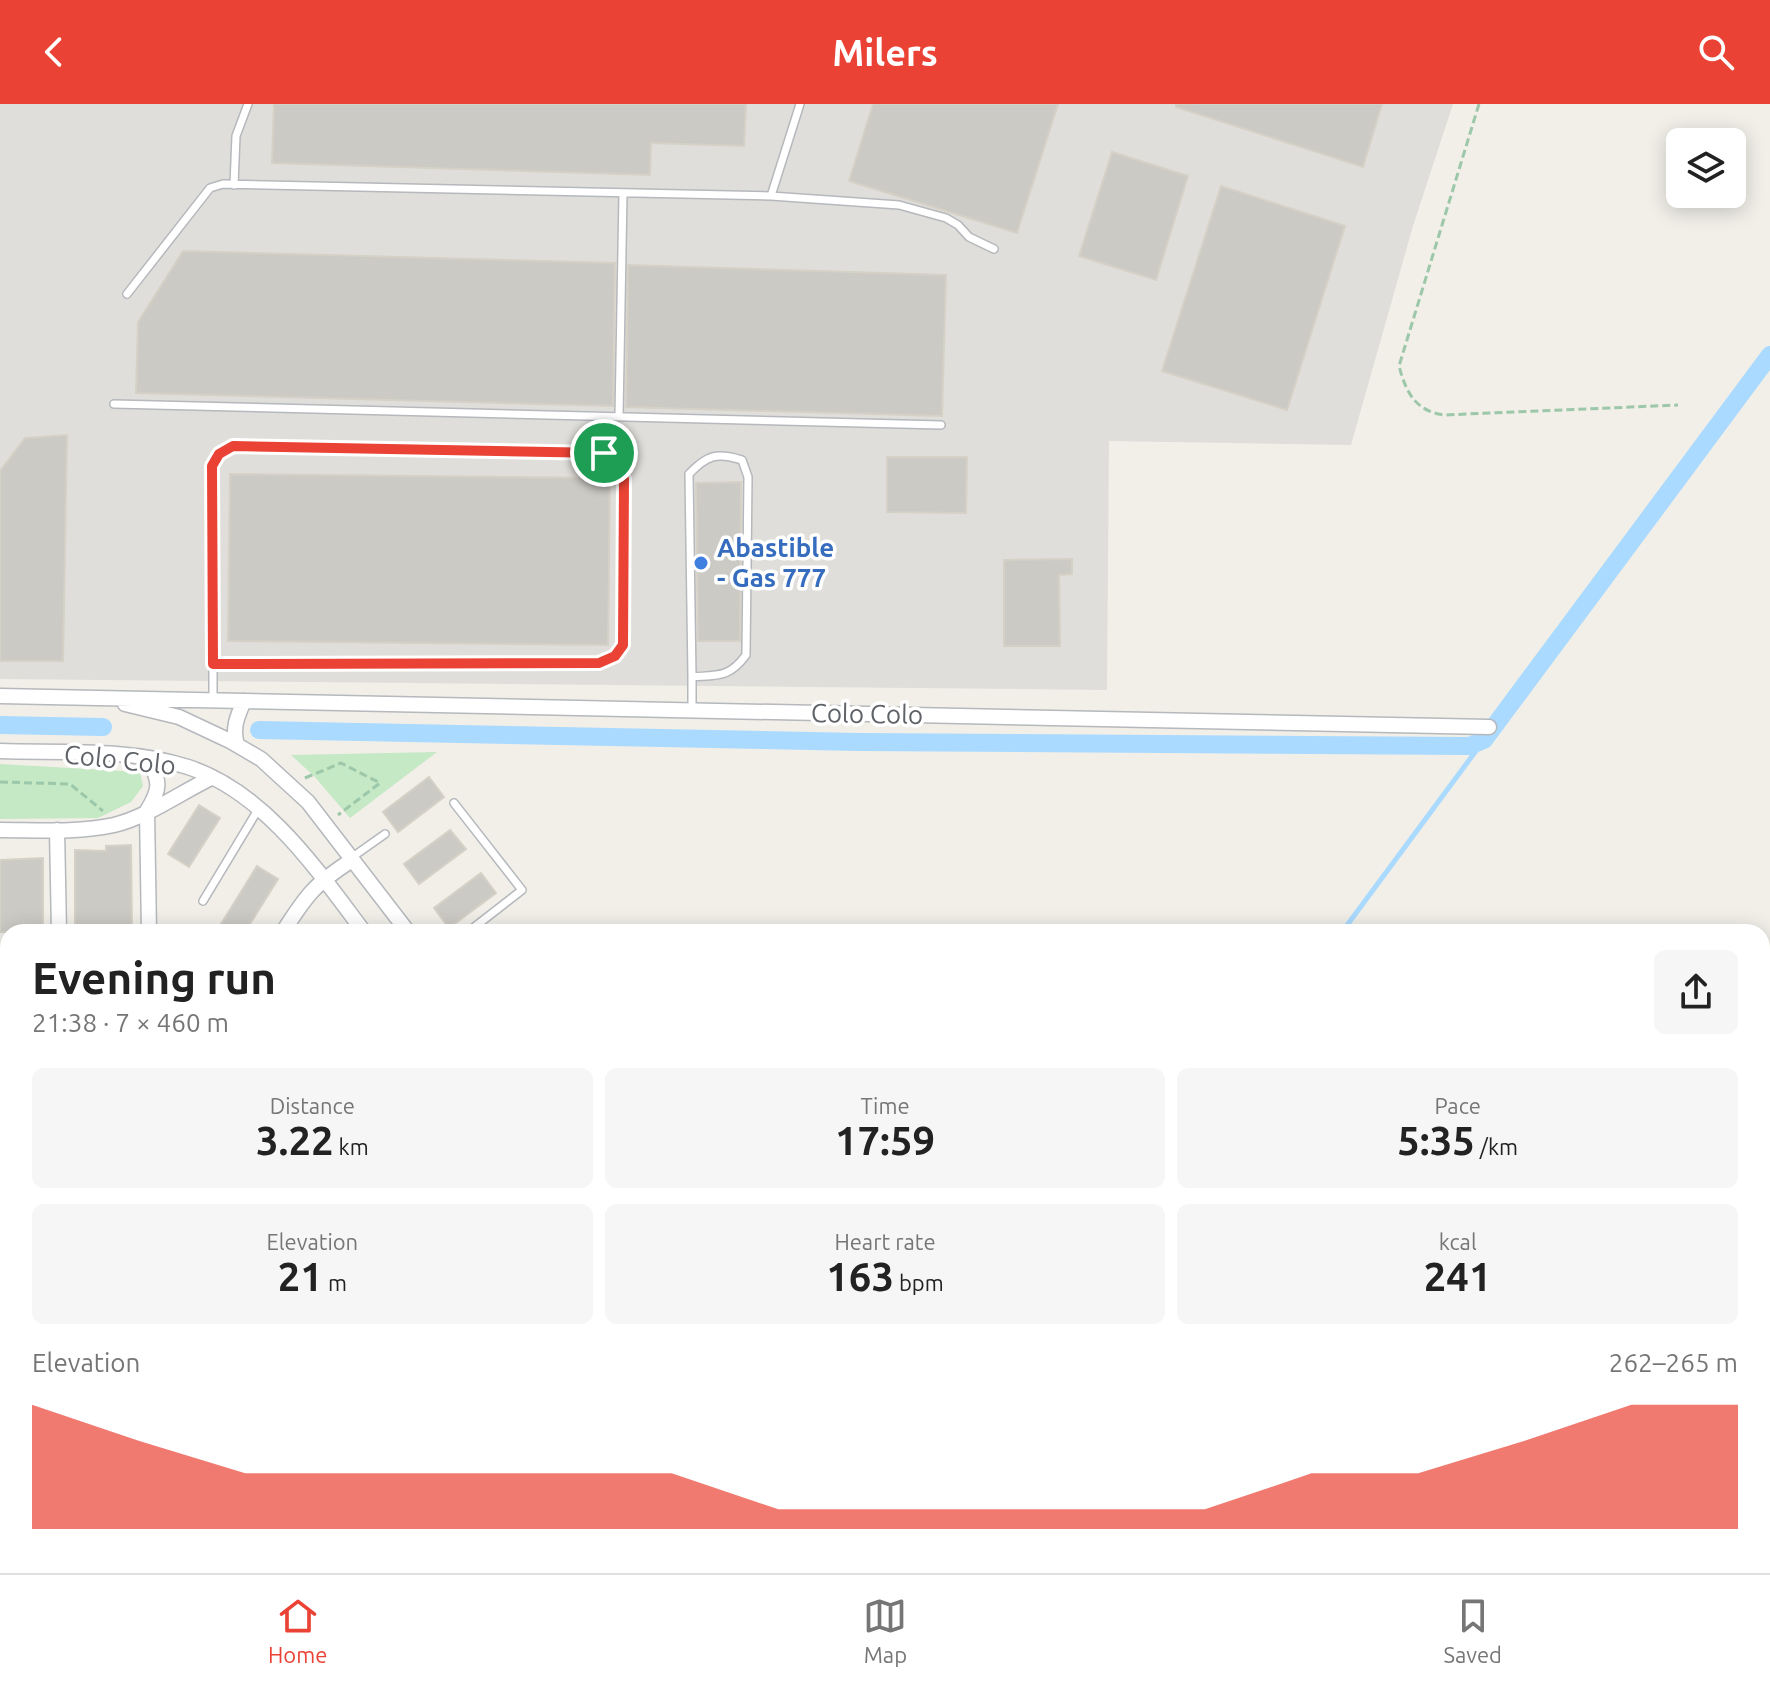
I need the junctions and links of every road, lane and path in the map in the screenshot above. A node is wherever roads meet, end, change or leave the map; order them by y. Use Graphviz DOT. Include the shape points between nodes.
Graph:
graph roads {
  1 [pos="248,104"];
  2 [pos="800,104"];
  3 [pos="1479,104"];
  4 [pos="234,185"];
  5 [pos="623,193"];
  6 [pos="771,196"];
  7 [pos="994,249"];
  8 [pos="127,294"];
  9 [pos="114,404"];
  10 [pos="1678,405"];
  11 [pos="619,416"];
  12 [pos="941,425"];
  13 [pos="213,664"];
  14 [pos="692,677"];
  15 [pos="0,696"];
  16 [pos="101,698"];
  17 [pos="213,700"];
  18 [pos="244,701"];
  19 [pos="692,710"];
  20 [pos="1489,727"];
  21 [pos="237,745"];
  22 [pos="0,751"];
  23 [pos="149,759"];
  24 [pos="211,778"];
  25 [pos="305,778"];
  26 [pos="0,782"];
  27 [pos="454,803"];
  28 [pos="259,808"];
  29 [pos="147,811"];
  30 [pos="338,815"];
  31 [pos="118,823"];
  32 [pos="0,830"];
  33 [pos="57,830"];
  34 [pos="385,834"];
  35 [pos="351,859"];
  36 [pos="324,879"];
  37 [pos="203,901"];
  38 [pos="59,924"];
  39 [pos="149,924"];
  40 [pos="288,924"];
  41 [pos="358,924"];
  42 [pos="402,924"];
  43 [pos="478,924"];
  1 -- 4 [label="lane" via="236,136"];
  2 -- 6 [label="lane"];
  3 -- 10 [label="path" via="1399,366 1410,396 1425,410 1444,415"];
  4 -- 5 [label="lane"];
  4 -- 8 [label="lane" via="210,188"];
  5 -- 6 [label="lane"];
  5 -- 11 [label="lane"];
  6 -- 7 [label="lane" via="899,205 946,218"];
  9 -- 11 [label="lane"];
  11 -- 12 [label="lane"];
  13 -- 13 [label="lane" via="212,466 233,446 604,453 616,461 624,494 623,645 615,656 599,663"];
  13 -- 17 [label="lane"];
  14 -- 14 [label="lane" via="724,675 746,655 748,477 742,460 724,454 703,459 689,474"];
  14 -- 19 [label="lane"];
  15 -- 16 [label="street, Colo Colo"];
  16 -- 17 [label="street, Colo Colo"];
  16 -- 21 [label="street, Colo Colo" via="179,717"];
  17 -- 18 [label="street, Colo Colo"];
  18 -- 19 [label="street, Colo Colo"];
  18 -- 21 [label="street" via="236,719"];
  19 -- 20 [label="street, Colo Colo"];
  21 -- 35 [label="street, Colo Colo" via="294,788"];
  22 -- 23 [label="street, Colo Colo"];
  23 -- 24 [label="street, Colo Colo"];
  23 -- 29 [label="street" via="158,793"];
  24 -- 28 [label="street, Colo Colo"];
  24 -- 29 [label="street"];
  25 -- 30 [label="path" via="341,763 380,783"];
  26 -- 31 [label="path" via="70,784"];
  27 -- 43 [label="lane" via="522,890"];
  28 -- 36 [label="street, Colo Colo"];
  28 -- 37 [label="lane"];
  29 -- 31 [label="street"];
  29 -- 39 [label="street"];
  31 -- 33 [label="street"];
  32 -- 33 [label="street"];
  33 -- 38 [label="street"];
  34 -- 35 [label="lane"];
  35 -- 36 [label="street"];
  35 -- 42 [label="street, Colo Colo"];
  36 -- 40 [label="street"];
  36 -- 41 [label="street, Colo Colo"];
}
